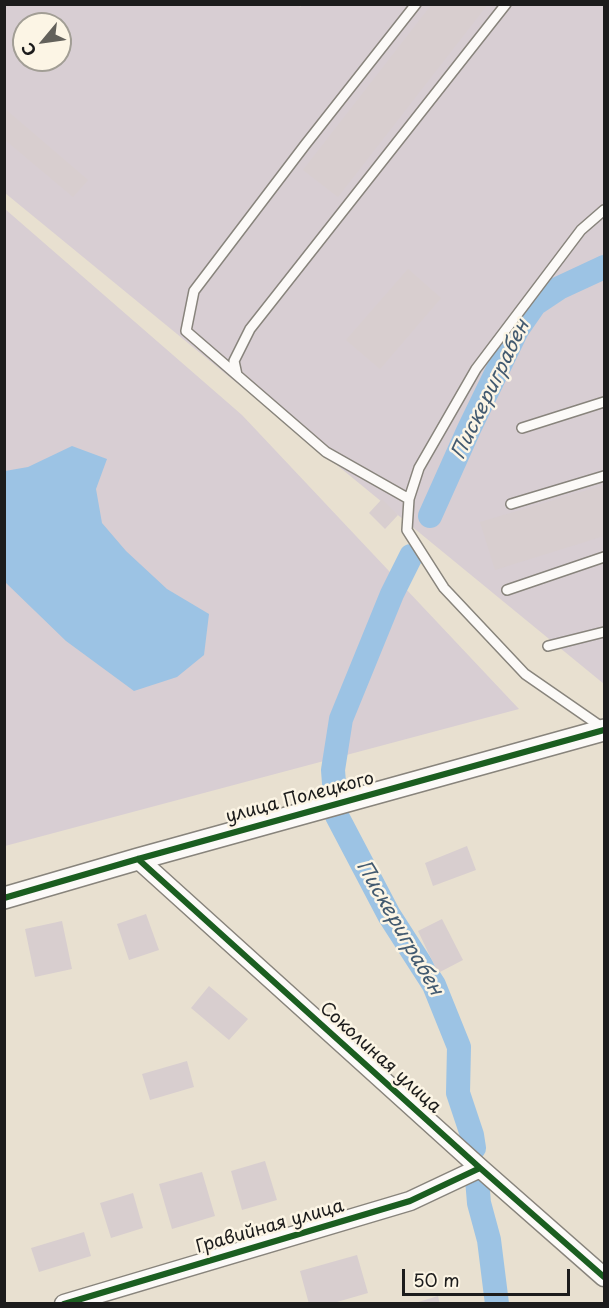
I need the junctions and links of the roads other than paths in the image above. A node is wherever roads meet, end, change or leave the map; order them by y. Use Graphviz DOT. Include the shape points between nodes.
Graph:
graph roads {
  1 [pos="416,4"];
  2 [pos="506,4"];
  3 [pos="604,210"];
  4 [pos="237,375"];
  5 [pos="604,402"];
  6 [pos="522,428"];
  7 [pos="604,476"];
  8 [pos="409,500"];
  9 [pos="510,504"];
  10 [pos="604,557"];
  11 [pos="507,590"];
  12 [pos="604,632"];
  13 [pos="548,646"];
  14 [pos="604,730"];
  15 [pos="138,859"];
  16 [pos="4,898"];
  17 [pos="480,1168"];
  18 [pos="604,1277"];
  19 [pos="64,1304"];
  1 -- 4 [label="lane" via="194,291 186,331"];
  2 -- 4 [label="lane" via="250,329 234,361"];
  3 -- 8 [label="lane" via="581,230 476,369 419,468"];
  4 -- 8 [label="lane" via="326,452"];
  5 -- 6 [label="lane"];
  7 -- 9 [label="lane"];
  8 -- 14 [label="lane" via="407,530 444,588 525,674"];
  10 -- 11 [label="lane"];
  12 -- 13 [label="lane"];
  14 -- 15 [label="street, улица Полецкого"];
  15 -- 16 [label="street, улица Полецкого"];
  15 -- 17 [label="street, Соколиная улица"];
  17 -- 18 [label="street, Соколиная улица"];
  17 -- 19 [label="street, Гравийная улица" via="410,1201"];
}
